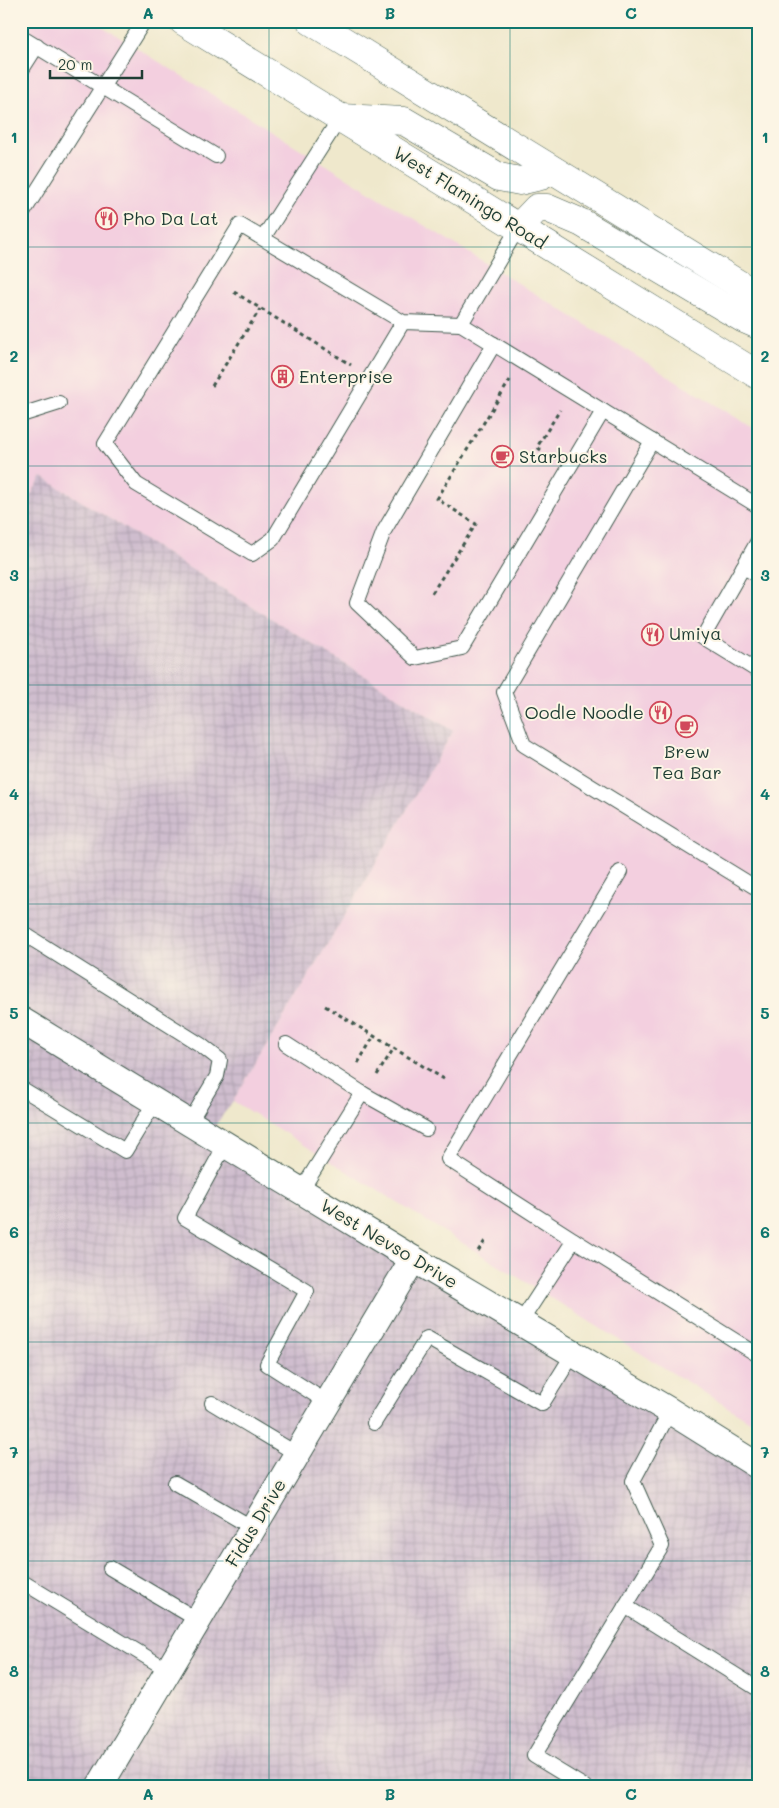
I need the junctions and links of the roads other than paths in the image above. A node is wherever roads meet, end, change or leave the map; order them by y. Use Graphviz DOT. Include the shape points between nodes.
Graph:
graph roads {
  1 [pos="144,21"];
  2 [pos="182,21"];
  3 [pos="311,21"];
  4 [pos="21,37"];
  5 [pos="37,46"];
  6 [pos="21,71"];
  7 [pos="104,86"];
  8 [pos="340,118"];
  9 [pos="216,156"];
  10 [pos="552,170"];
  11 [pos="21,216"];
  12 [pos="518,228"];
  13 [pos="264,238"];
  14 [pos="758,296"];
  15 [pos="403,322"];
  16 [pos="461,324"];
  17 [pos="758,324"];
  18 [pos="494,344"];
  19 [pos="758,375"];
  20 [pos="59,402"];
  21 [pos="603,411"];
  22 [pos="21,415"];
  23 [pos="652,441"];
  24 [pos="758,506"];
  25 [pos="758,541"];
  26 [pos="743,567"];
  27 [pos="758,576"];
  28 [pos="758,671"];
  29 [pos="620,872"];
  30 [pos="758,889"];
  31 [pos="21,932"];
  32 [pos="21,1020"];
  33 [pos="286,1044"];
  34 [pos="21,1088"];
  35 [pos="364,1094"];
  36 [pos="155,1102"];
  37 [pos="189,1123"];
  38 [pos="426,1129"];
  39 [pos="225,1145"];
  40 [pos="301,1191"];
  41 [pos="574,1240"];
  42 [pos="413,1259"];
  43 [pos="520,1323"];
  44 [pos="573,1354"];
  45 [pos="758,1355"];
  46 [pos="212,1402"];
  47 [pos="328,1403"];
  48 [pos="670,1411"];
  49 [pos="374,1423"];
  50 [pos="297,1454"];
  51 [pos="758,1466"];
  52 [pos="174,1482"];
  53 [pos="253,1528"];
  54 [pos="110,1568"];
  55 [pos="21,1581"];
  56 [pos="626,1606"];
  57 [pos="198,1620"];
  58 [pos="168,1670"];
  59 [pos="758,1689"];
  60 [pos="99,1787"];
  61 [pos="585,1787"];
  1 -- 7 [label="lane"];
  2 -- 8 [label="main road, West Flamingo Road"];
  3 -- 10 [label="main road"];
  4 -- 5 [label="lane"];
  5 -- 6 [label="lane"];
  5 -- 7 [label="lane"];
  7 -- 9 [label="lane"];
  7 -- 11 [label="lane"];
  8 -- 10 [label="main road" via="404,121 499,177 520,181"];
  8 -- 12 [label="main road, West Flamingo Road"];
  8 -- 13 [label="lane"];
  10 -- 14 [label="main road"];
  12 -- 16 [label="lane"];
  12 -- 17 [label="main road" via="537,208 547,208 582,223 744,319"];
  12 -- 19 [label="main road, West Flamingo Road"];
  13 -- 15 [label="lane"];
  13 -- 15 [label="lane" via="240,225 105,444 136,484 210,529 252,554 273,539"];
  15 -- 16 [label="lane"];
  16 -- 18 [label="lane"];
  18 -- 21 [label="lane"];
  18 -- 21 [label="lane" via="384,531 357,604 415,658 462,648"];
  20 -- 22 [label="lane"];
  21 -- 23 [label="lane"];
  23 -- 24 [label="lane"];
  23 -- 30 [label="lane" via="504,692 524,744"];
  25 -- 26 [label="lane"];
  26 -- 27 [label="lane"];
  26 -- 28 [label="lane" via="703,637"];
  29 -- 41 [label="lane" via="448,1159"];
  31 -- 37 [label="lane" via="220,1060 217,1076"];
  32 -- 36 [label="street, West Nevso Drive"];
  33 -- 35 [label="lane"];
  34 -- 36 [label="lane" via="125,1151"];
  35 -- 38 [label="lane"];
  35 -- 40 [label="lane"];
  36 -- 37 [label="street, West Nevso Drive"];
  37 -- 39 [label="street, West Nevso Drive"];
  39 -- 40 [label="street, West Nevso Drive"];
  39 -- 47 [label="lane" via="185,1218 307,1291 267,1364"];
  40 -- 42 [label="street, West Nevso Drive"];
  41 -- 43 [label="lane"];
  41 -- 45 [label="lane"];
  42 -- 43 [label="street, West Nevso Drive"];
  42 -- 47 [label="street, Fidus Drive"];
  43 -- 44 [label="street, West Nevso Drive"];
  44 -- 48 [label="street, West Nevso Drive"];
  44 -- 49 [label="lane" via="542,1404 427,1338"];
  46 -- 50 [label="lane"];
  47 -- 50 [label="street, Fidus Drive"];
  48 -- 51 [label="street, West Nevso Drive"];
  48 -- 56 [label="lane" via="633,1481 662,1546"];
  50 -- 53 [label="street, Fidus Drive"];
  52 -- 53 [label="lane"];
  53 -- 57 [label="street, Fidus Drive"];
  54 -- 57 [label="lane"];
  55 -- 58 [label="lane"];
  56 -- 59 [label="lane"];
  56 -- 61 [label="lane" via="534,1756"];
  57 -- 58 [label="street, Fidus Drive"];
  58 -- 60 [label="street, Fidus Drive"];
}
